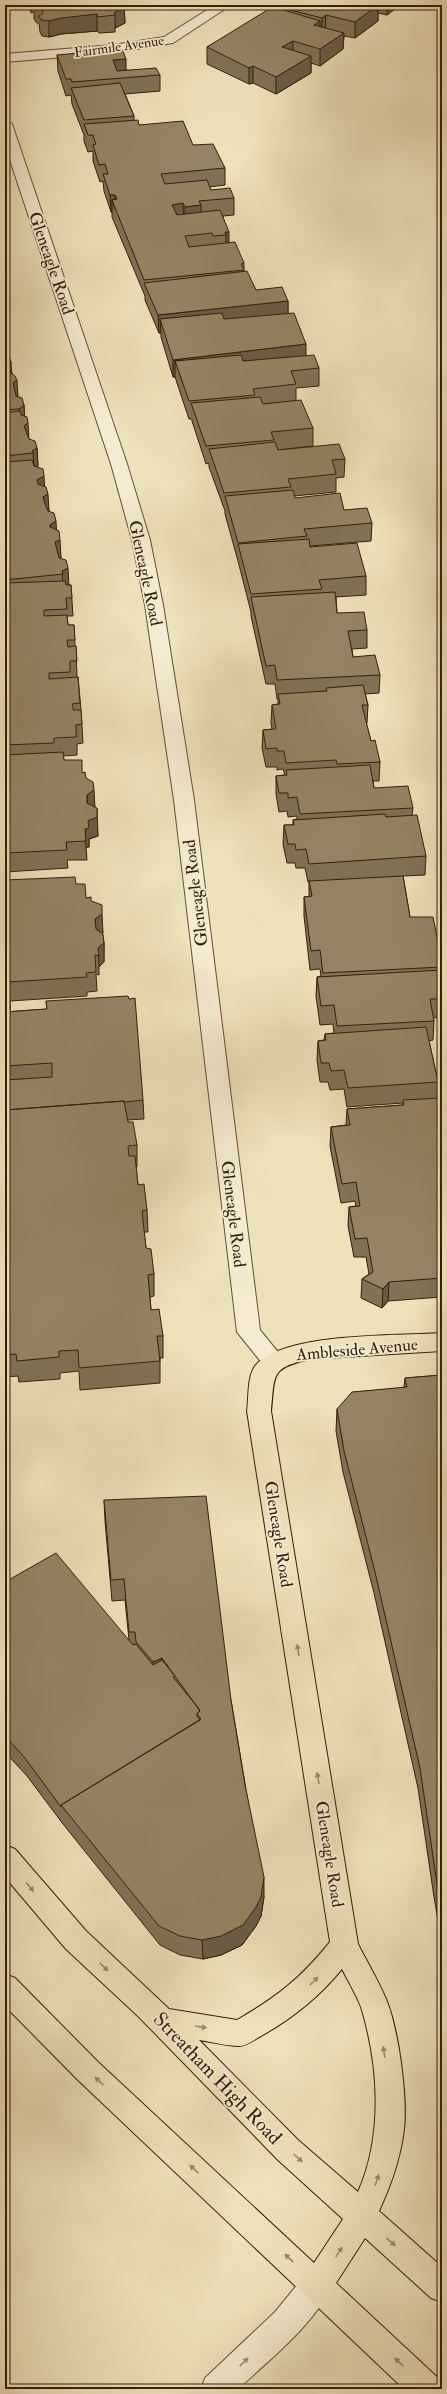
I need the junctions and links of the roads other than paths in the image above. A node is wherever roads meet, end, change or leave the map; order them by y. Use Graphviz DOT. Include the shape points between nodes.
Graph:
graph roads {
  1 [pos="224,5"];
  2 [pos="5,58"];
  3 [pos="5,124"];
  4 [pos="442,1342"];
  5 [pos="274,1362"];
  6 [pos="5,1857"];
  7 [pos="344,1945"];
  8 [pos="5,1987"];
  9 [pos="162,2021"];
  10 [pos="362,2216"];
  11 [pos="317,2285"];
  12 [pos="442,2286"];
  13 [pos="216,2389"];
  14 [pos="427,2389"];
  1 -- 2 [label="street, Fairmile Avenue" via="180,35 168,40 114,49"];
  3 -- 5 [label="street, Gleneagle Road" via="119,464 141,540 154,605 184,800 249,1332"];
  4 -- 5 [label="highway, Ambleside Avenue" via="310,1350 288,1355"];
  7 -- 5 [label="highway, Gleneagle Road, one-way" via="260,1411 263,1373"];
  6 -- 9 [label="highway, Streatham High Road, one-way" via="76,1940"];
  9 -- 7 [label="highway, one-way" via="240,2033 298,1996 317,1979"];
  10 -- 7 [label="highway, Gleneagle Road, one-way" via="378,2180 389,2135 389,2085 374,2005"];
  11 -- 8 [label="highway, one-way" via="88,2071"];
  9 -- 10 [label="highway, Streatham High Road, one-way" via="288,2150"];
  11 -- 10 [label="highway, Gleneagle Road, one-way"];
  10 -- 12 [label="highway, Streatham High Road, one-way"];
  13 -- 11 [label="street, one-way" via="286,2323"];
  14 -- 11 [label="highway, one-way"];
}
